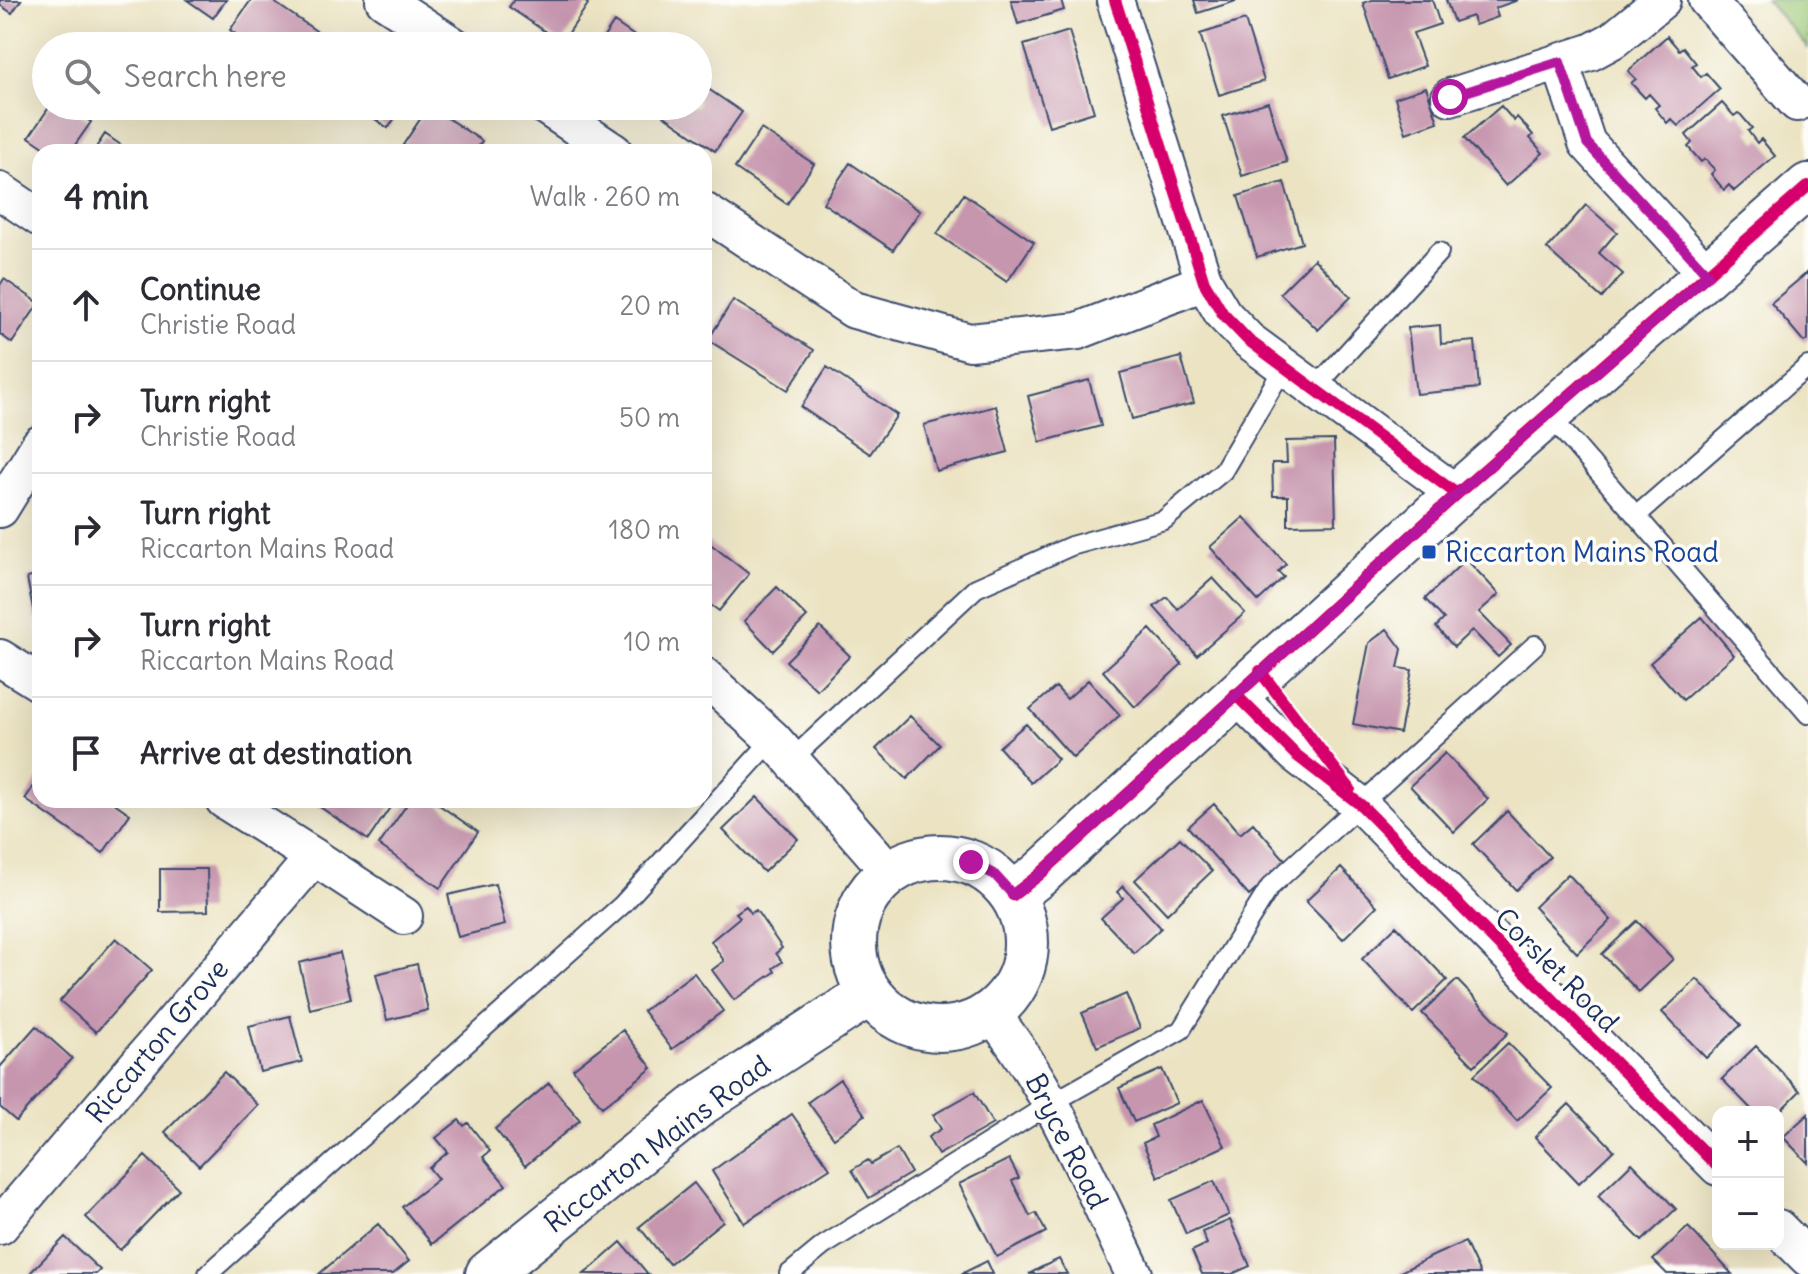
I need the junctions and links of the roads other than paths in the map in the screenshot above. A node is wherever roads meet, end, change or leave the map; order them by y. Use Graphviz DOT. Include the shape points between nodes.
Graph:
graph roads {
  1 [pos="384,0"];
  2 [pos="1115,0"];
  3 [pos="1662,0"];
  4 [pos="1707,0"];
  5 [pos="433,32"];
  6 [pos="1560,62"];
  7 [pos="1450,97"];
  8 [pos="1797,103"];
  9 [pos="566,120"];
  10 [pos="602,144"];
  11 [pos="1808,186"];
  12 [pos="0,191"];
  13 [pos="32,213"];
  14 [pos="712,216"];
  15 [pos="1439,252"];
  16 [pos="1708,275"];
  17 [pos="1204,282"];
  18 [pos="1808,366"];
  19 [pos="1284,367"];
  20 [pos="1314,389"];
  21 [pos="1549,415"];
  22 [pos="32,457"];
  23 [pos="1457,494"];
  24 [pos="0,509"];
  25 [pos="1636,516"];
  26 [pos="1535,645"];
  27 [pos="0,658"];
  28 [pos="32,678"];
  29 [pos="712,683"];
  30 [pos="1235,694"];
  31 [pos="1808,714"];
  32 [pos="782,749"];
  33 [pos="1362,806"];
  34 [pos="237,808"];
  35 [pos="314,857"];
  36 [pos="888,870"];
  37 [pos="1013,895"];
  38 [pos="404,916"];
  39 [pos="870,993"];
  40 [pos="991,1013"];
  41 [pos="1050,1104"];
  42 [pos="1712,1161"];
  43 [pos="0,1226"];
  44 [pos="1784,1234"];
  45 [pos="1808,1258"];
  46 [pos="208,1274"];
  47 [pos="488,1274"];
  48 [pos="789,1274"];
  49 [pos="1134,1274"];
  1 -- 5 [label="street"];
  2 -- 17 [label="street"];
  3 -- 6 [label="street" via="1613,40"];
  4 -- 8 [label="street"];
  6 -- 7 [label="street"];
  6 -- 16 [label="street" via="1587,143"];
  9 -- 10 [label="street"];
  11 -- 16 [label="street"];
  12 -- 13 [label="street"];
  14 -- 17 [label="street" via="854,310 970,342 1078,331"];
  15 -- 20 [label="lane"];
  16 -- 21 [label="street"];
  17 -- 19 [label="street" via="1223,314"];
  18 -- 25 [label="lane"];
  19 -- 20 [label="street"];
  19 -- 32 [label="lane" via="1223,471 1164,520 1071,546 976,588"];
  20 -- 23 [label="street"];
  21 -- 23 [label="street"];
  21 -- 25 [label="lane"];
  22 -- 24 [label="street"];
  23 -- 30 [label="street"];
  25 -- 31 [label="lane"];
  26 -- 33 [label="lane"];
  27 -- 28 [label="street"];
  29 -- 32 [label="street"];
  30 -- 33 [label="street, Corslet Road" via="1295,754"];
  30 -- 37 [label="street"];
  32 -- 36 [label="street"];
  32 -- 46 [label="lane" via="622,905"];
  33 -- 41 [label="lane" via="1270,887 1181,1030"];
  33 -- 42 [label="street, Corslet Road"];
  34 -- 35 [label="street"];
  35 -- 38 [label="street"];
  35 -- 43 [label="street, Riccarton Grove"];
  36 -- 37 [label="street" via="918,859 958,859 995,875"];
  36 -- 39 [label="street" via="859,913 854,940 857,968"];
  37 -- 40 [label="street" via="1024,919 1027,945 1010,995"];
  39 -- 40 [label="street" via="889,1013 913,1025 953,1028"];
  39 -- 47 [label="street, Riccarton Mains Road" via="701,1103"];
  40 -- 41 [label="street, Bryce Road"];
  41 -- 48 [label="lane" via="823,1246"];
  41 -- 49 [label="street, Bryce Road"];
  44 -- 45 [label="street"];
}
